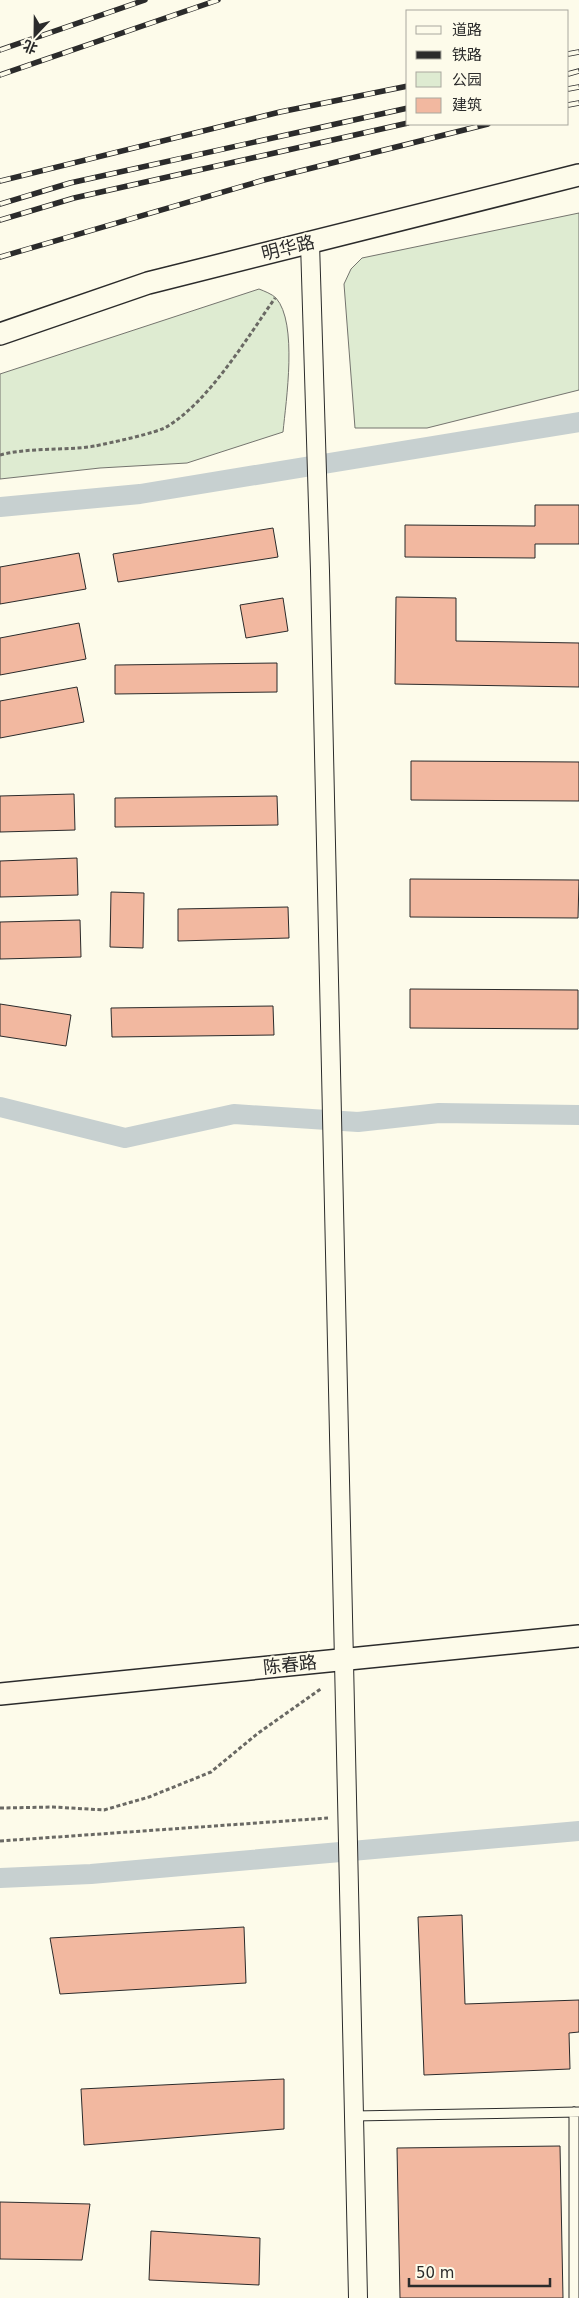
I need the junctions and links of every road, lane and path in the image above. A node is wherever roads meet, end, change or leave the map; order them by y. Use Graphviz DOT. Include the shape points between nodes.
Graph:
graph roads {
  1 [pos="579,175"];
  2 [pos="310,243"];
  3 [pos="276,298"];
  4 [pos="0,334"];
  5 [pos="0,455"];
  6 [pos="579,1636"];
  7 [pos="342,1660"];
  8 [pos="322,1688"];
  9 [pos="0,1694"];
  10 [pos="0,1808"];
  11 [pos="328,1818"];
  12 [pos="0,1841"];
  13 [pos="576,2112"];
  14 [pos="353,2116"];
  15 [pos="358,2298"];
  16 [pos="574,2298"];
  1 -- 2 [label="street, 明华路"];
  2 -- 4 [label="street, 明华路" via="148,284"];
  2 -- 7 [label="street"];
  3 -- 5 [label="path" via="226,367 197,401 167,427 93,446 18,450"];
  6 -- 7 [label="street, 陈春路"];
  7 -- 9 [label="street, 陈春路"];
  7 -- 14 [label="street"];
  8 -- 10 [label="path" via="257,1734 211,1772 149,1797 104,1810"];
  11 -- 12 [label="path"];
  13 -- 14 [label="lane"];
  13 -- 16 [label="lane"];
  14 -- 15 [label="street"];
}
